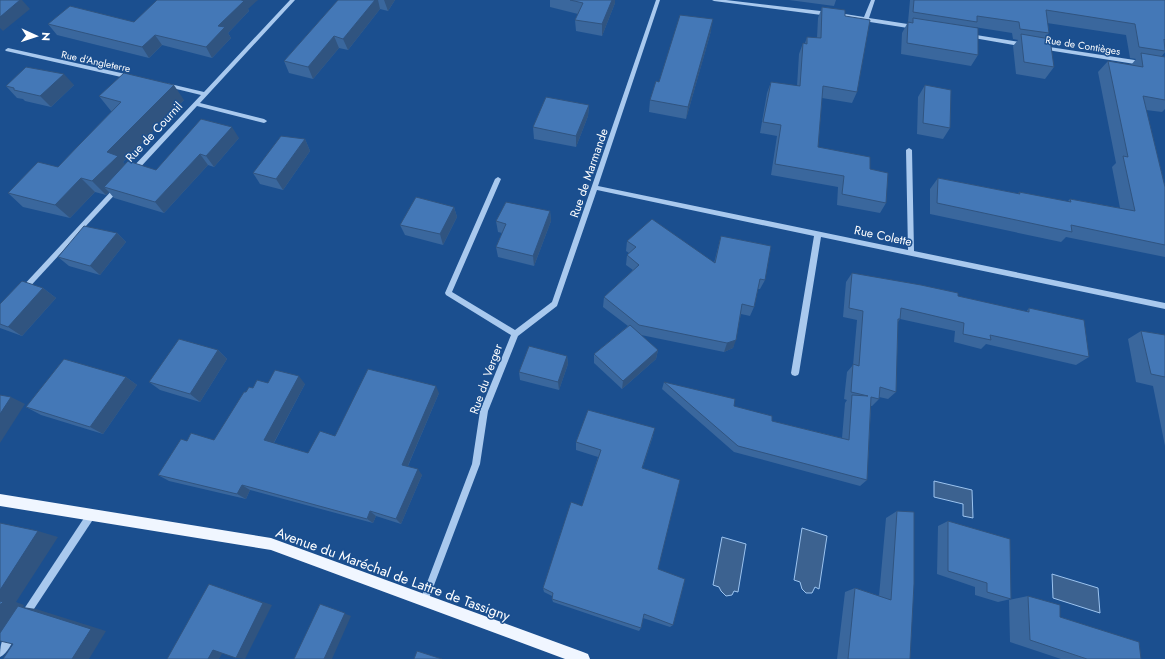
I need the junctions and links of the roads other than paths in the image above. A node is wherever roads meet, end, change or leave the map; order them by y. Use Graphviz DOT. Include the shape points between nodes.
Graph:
graph roads {
  1 [pos="293,0"];
  2 [pos="658,0"];
  3 [pos="714,0"];
  4 [pos="873,0"];
  5 [pos="866,19"];
  6 [pos="921,28"];
  7 [pos="960,34"];
  8 [pos="1031,46"];
  9 [pos="1039,47"];
  10 [pos="8,50"];
  11 [pos="1149,65"];
  12 [pos="137,79"];
  13 [pos="159,84"];
  14 [pos="205,94"];
  15 [pos="195,104"];
  16 [pos="264,121"];
  17 [pos="909,150"];
  18 [pos="130,174"];
  19 [pos="498,179"];
  20 [pos="119,186"];
  21 [pos="596,188"];
  22 [pos="818,234"];
  23 [pos="911,253"];
  24 [pos="16,297"];
  25 [pos="1165,306"];
  26 [pos="515,334"];
  27 [pos="795,373"];
  28 [pos="0,500"];
  29 [pos="91,515"];
  30 [pos="424,601"];
  31 [pos="0,652"];
  32 [pos="583,659"];
  1 -- 14 [label="street, Rue de Cournil"];
  2 -- 21 [label="street, Rue de Marmande"];
  3 -- 5 [label="street"];
  4 -- 5 [label="street"];
  5 -- 6 [label="street"];
  7 -- 8 [label="street, Rue de Contièges"];
  9 -- 11 [label="street, Rue de Contièges"];
  10 -- 12 [label="street, Rue d'Angleterre"];
  13 -- 14 [label="street"];
  14 -- 15 [label="street, Rue de Cournil"];
  15 -- 16 [label="street"];
  15 -- 18 [label="street, Rue de Cournil"];
  17 -- 23 [label="street"];
  19 -- 26 [label="street, Rue du Verger" via="448,293"];
  20 -- 24 [label="street"];
  21 -- 22 [label="street, Rue Colette"];
  21 -- 26 [label="street, Rue de Marmande" via="555,304"];
  22 -- 23 [label="street, Rue Colette"];
  22 -- 27 [label="street"];
  23 -- 25 [label="street, Rue Colette"];
  26 -- 30 [label="street, Rue du Verger" via="484,411 476,464"];
  28 -- 29 [label="main road, Avenue du Maréchal de Lattre de Tassigny"];
  29 -- 30 [label="main road, Avenue du Maréchal de Lattre de Tassigny" via="271,544"];
  29 -- 31 [label="street"];
  30 -- 32 [label="main road, Avenue du Maréchal de Lattre de Tassigny"];
}
